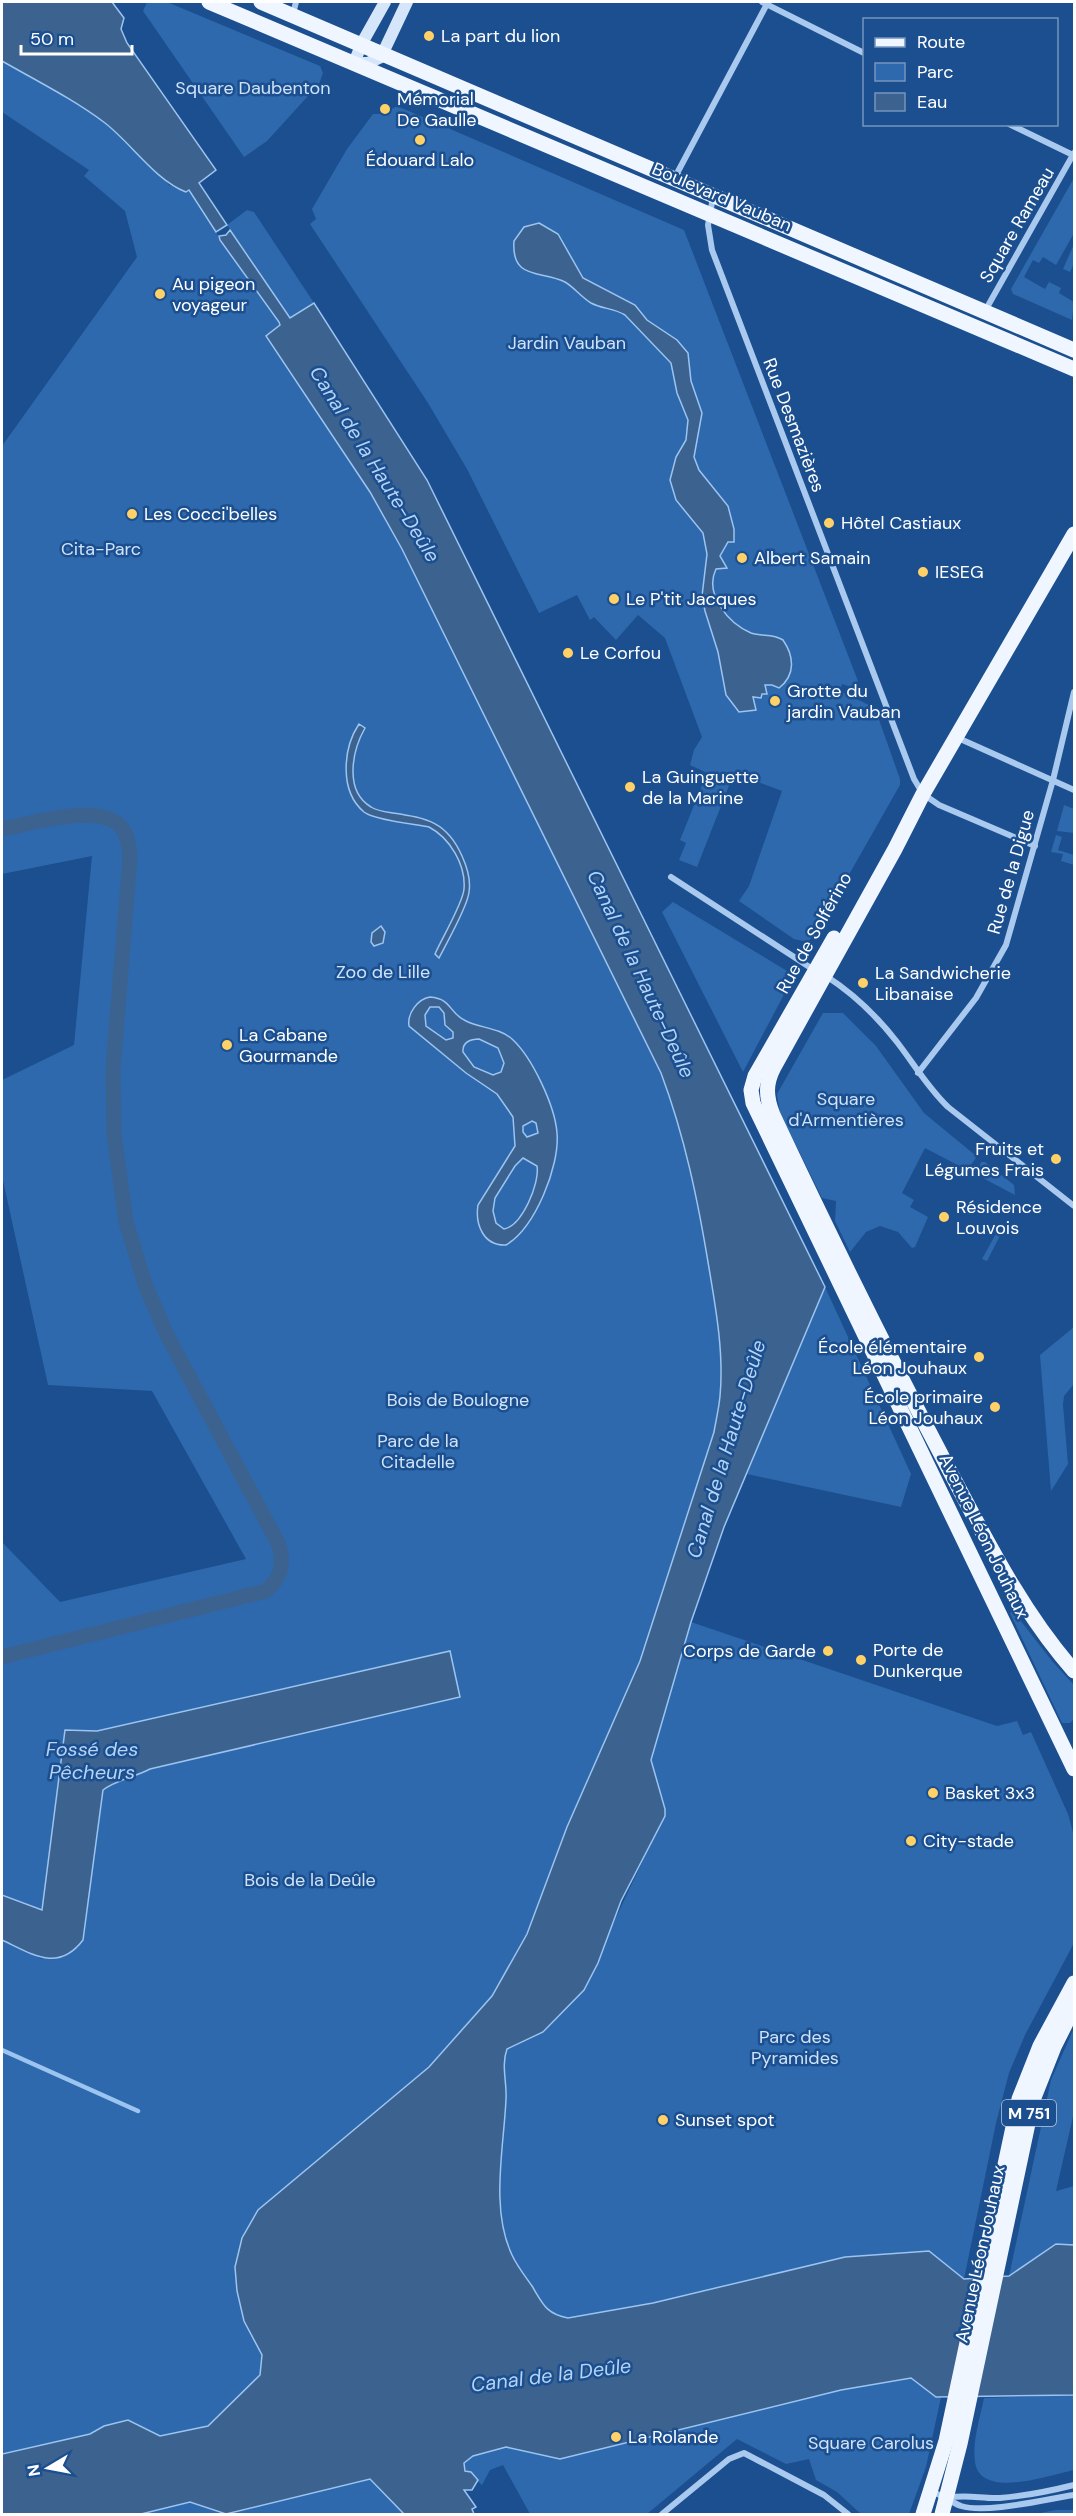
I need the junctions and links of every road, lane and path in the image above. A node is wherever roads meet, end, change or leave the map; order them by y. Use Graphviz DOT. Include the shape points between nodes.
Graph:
graph roads {
  1 [pos="209,2"];
  2 [pos="261,2"];
  3 [pos="385,2"];
  4 [pos="406,2"];
  5 [pos="766,2"];
  6 [pos="294,8"];
  7 [pos="362,43"];
  8 [pos="863,52"];
  9 [pos="383,53"];
  10 [pos="354,63"];
  11 [pos="1013,126"];
  12 [pos="1074,154"];
  13 [pos="673,179"];
  14 [pos="714,196"];
  15 [pos="709,212"];
  16 [pos="985,311"];
  17 [pos="1074,350"];
  18 [pos="1074,369"];
  19 [pos="1074,534"];
  20 [pos="1070,552"];
  21 [pos="1074,692"];
  22 [pos="958,738"];
  23 [pos="1053,780"];
  24 [pos="1074,790"];
  25 [pos="923,794"];
  26 [pos="1035,846"];
  27 [pos="671,877"];
  28 [pos="820,973"];
  29 [pos="918,1073"];
  30 [pos="759,1095"];
  31 [pos="1074,1206"];
  32 [pos="1049,1642"];
  33 [pos="1074,1654"];
  34 [pos="1074,1671"];
  35 [pos="1071,1744"];
  36 [pos="1074,1768"];
  37 [pos="1074,1983"];
  38 [pos="1074,2007"];
  39 [pos="999,2226"];
  40 [pos="953,2442"];
  41 [pos="1074,2485"];
  42 [pos="932,2491"];
  43 [pos="1074,2495"];
  44 [pos="947,2498"];
  45 [pos="662,2514"];
  46 [pos="848,2514"];
  47 [pos="923,2514"];
  48 [pos="942,2514"];
  1 -- 10 [label="main road"];
  2 -- 6 [label="main road"];
  3 -- 7 [label="main road"];
  4 -- 9 [label="main road"];
  5 -- 8 [label="street"];
  5 -- 13 [label="street"];
  6 -- 7 [label="main road"];
  7 -- 9 [label="main road, Boulevard Vauban"];
  7 -- 10 [label="main road"];
  9 -- 10 [label="main road" via="372,62"];
  9 -- 13 [label="main road, Boulevard Vauban"];
  10 -- 15 [label="main road, Boulevard Vauban"];
  11 -- 12 [label="street"];
  12 -- 16 [label="street, Square Rameau"];
  13 -- 14 [label="main road, Boulevard Vauban"];
  14 -- 15 [label="street, Rue Desmazières"];
  14 -- 16 [label="main road, Boulevard Vauban"];
  15 -- 18 [label="main road, Boulevard Vauban"];
  15 -- 25 [label="street, Rue Desmazières" via="712,250 905,758"];
  16 -- 17 [label="main road, Boulevard Vauban"];
  19 -- 20 [label="main road, Rue de Solférino"];
  20 -- 22 [label="main road, Rue de Solférino"];
  21 -- 23 [label="street, Rue de la Digue"];
  22 -- 23 [label="street"];
  22 -- 25 [label="main road, Rue de Solférino"];
  23 -- 24 [label="street"];
  23 -- 26 [label="street, Rue de la Digue"];
  25 -- 26 [label="street" via="939,805"];
  25 -- 28 [label="main road, Rue de Solférino" via="897,827"];
  26 -- 29 [label="street, Rue de la Digue" via="1011,931 996,965 958,1023"];
  27 -- 28 [label="street"];
  28 -- 29 [label="street" via="852,993 874,1014"];
  28 -- 30 [label="main road, Rue de Solférino" via="755,1076"];
  29 -- 31 [label="street" via="948,1107"];
  30 -- 32 [label="main road, Avenue Léon Jouhaux" via="778,1126 895,1367"];
  30 -- 35 [label="main road, Avenue Léon Jouhaux" via="795,1193"];
  32 -- 33 [label="main road"];
  32 -- 34 [label="main road, Avenue Léon Jouhaux"];
  35 -- 36 [label="main road, Avenue Léon Jouhaux"];
  37 -- 39 [label="main road, Avenue Léon Jouhaux / M 751" via="1047,2029 1023,2085"];
  38 -- 39 [label="main road, Avenue Léon Jouhaux / M 751" via="1033,2100"];
  39 -- 40 [label="main road, Avenue Léon Jouhaux / M 751"];
  40 -- 42 [label="main road"];
  40 -- 44 [label="main road, Avenue Léon Jouhaux / M 751"];
  41 -- 44 [label="street" via="1030,2495"];
  42 -- 44 [label="street"];
  42 -- 47 [label="main road"];
  43 -- 44 [label="street" via="971,2507"];
  44 -- 48 [label="main road, Avenue Léon Jouhaux / M 751"];
  45 -- 46 [label="street" via="739,2453 749,2454 824,2495"];
}
